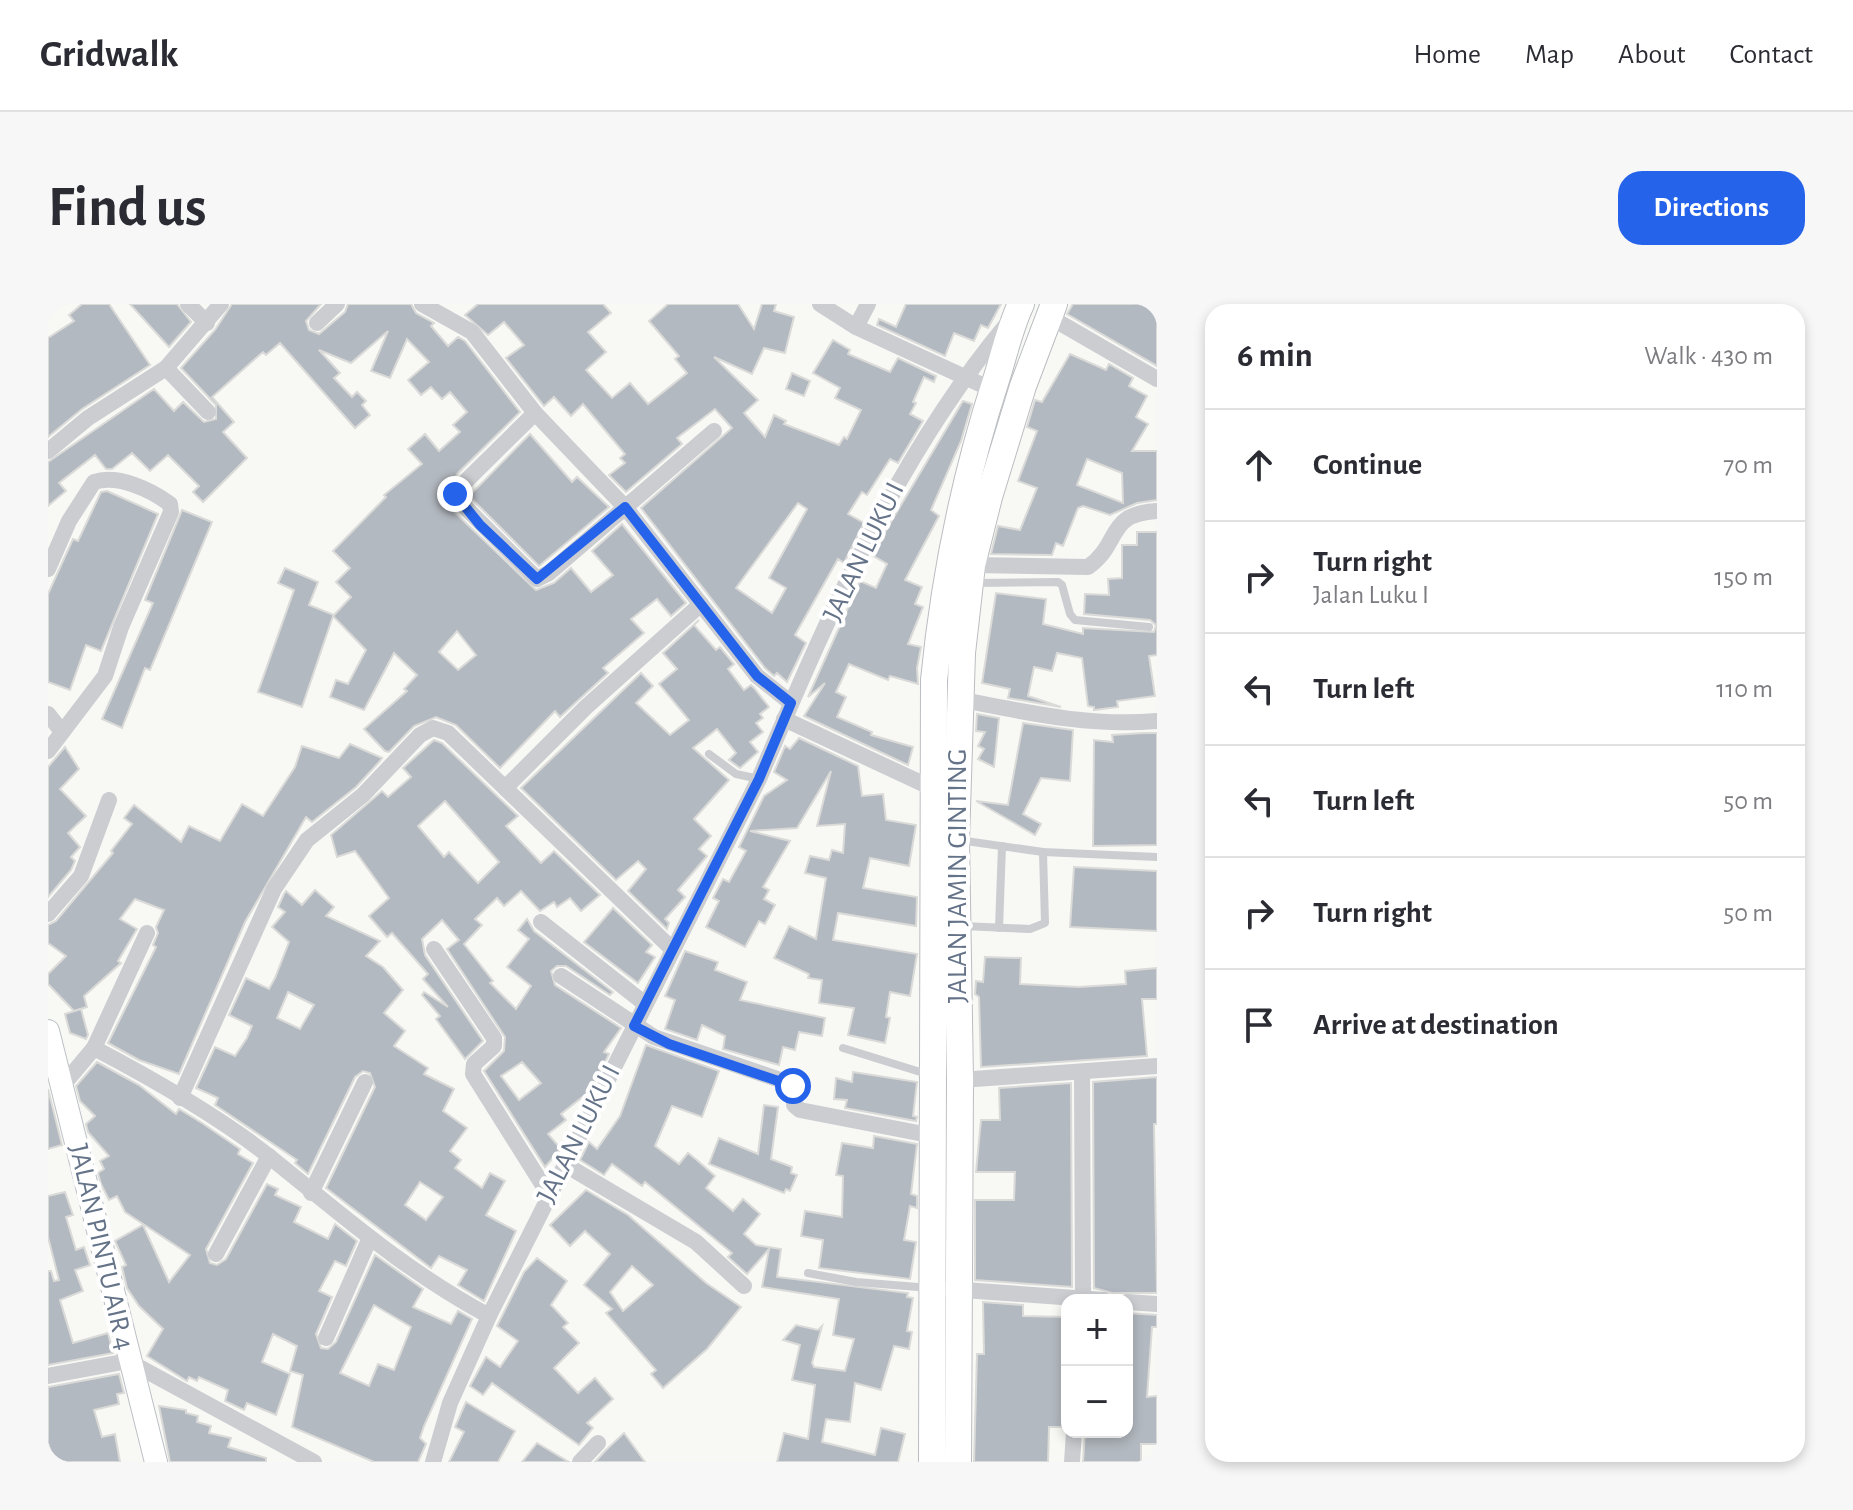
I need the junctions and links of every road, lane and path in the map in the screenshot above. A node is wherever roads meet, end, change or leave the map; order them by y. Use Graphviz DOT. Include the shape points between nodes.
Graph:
graph roads {
  1 [pos="188,304"];
  2 [pos="221,304"];
  3 [pos="337,304"];
  4 [pos="422,304"];
  5 [pos="820,304"];
  6 [pos="868,304"];
  7 [pos="1020,307"];
  8 [pos="1051,310"];
  9 [pos="207,323"];
  10 [pos="317,323"];
  11 [pos="856,327"];
  12 [pos="166,368"];
  13 [pos="966,377"];
  14 [pos="1157,379"];
  15 [pos="993,390"];
  16 [pos="208,412"];
  17 [pos="535,413"];
  18 [pos="714,431"];
  19 [pos="48,451"];
  20 [pos="625,507"];
  21 [pos="1157,511"];
  22 [pos="69,521"];
  23 [pos="48,549"];
  24 [pos="48,569"];
  25 [pos="971,574"];
  26 [pos="701,604"];
  27 [pos="1149,627"];
  28 [pos="958,699"];
  29 [pos="791,703"];
  30 [pos="48,714"];
  31 [pos="784,719"];
  32 [pos="1157,721"];
  33 [pos="62,732"];
  34 [pos="48,751"];
  35 [pos="709,754"];
  36 [pos="759,779"];
  37 [pos="505,788"];
  38 [pos="932,788"];
  39 [pos="109,800"];
  40 [pos="956,840"];
  41 [pos="1002,846"];
  42 [pos="1043,852"];
  43 [pos="1157,857"];
  44 [pos="48,914"];
  45 [pos="541,922"];
  46 [pos="958,926"];
  47 [pos="999,928"];
  48 [pos="147,933"];
  49 [pos="434,949"];
  50 [pos="672,949"];
  51 [pos="561,976"];
  52 [pos="644,1003"];
  53 [pos="634,1026"];
  54 [pos="48,1031"];
  55 [pos="94,1048"];
  56 [pos="843,1048"];
  57 [pos="1157,1066"];
  58 [pos="1082,1072"];
  59 [pos="947,1078"];
  60 [pos="365,1082"];
  61 [pos="63,1085"];
  62 [pos="180,1098"];
  63 [pos="934,1136"];
  64 [pos="269,1156"];
  65 [pos="564,1164"];
  66 [pos="311,1193"];
  67 [pos="549,1195"];
  68 [pos="369,1240"];
  69 [pos="216,1254"];
  70 [pos="808,1273"];
  71 [pos="744,1286"];
  72 [pos="932,1288"];
  73 [pos="959,1290"];
  74 [pos="1083,1294"];
  75 [pos="1061,1297"];
  76 [pos="1133,1302"];
  77 [pos="1157,1304"];
  78 [pos="489,1316"];
  79 [pos="326,1338"];
  80 [pos="128,1361"];
  81 [pos="48,1376"];
  82 [pos="1074,1438"];
  83 [pos="598,1443"];
  84 [pos="156,1462"];
  85 [pos="314,1462"];
  86 [pos="433,1462"];
  87 [pos="580,1462"];
  88 [pos="932,1462"];
  89 [pos="958,1462"];
  90 [pos="1072,1462"];
  1 -- 9 [label="street"];
  2 -- 9 [label="street"];
  3 -- 10 [label="street"];
  4 -- 17 [label="street" via="472,332"];
  5 -- 11 [label="street"];
  6 -- 11 [label="street"];
  7 -- 13 [label="street, JALAN LUKU I"];
  7 -- 15 [label="highway, JALAN JAMIN GINTING"];
  8 -- 14 [label="street"];
  8 -- 25 [label="highway, JALAN JAMIN GINTING" via="1023,386"];
  9 -- 12 [label="street"];
  11 -- 13 [label="street"];
  12 -- 16 [label="street"];
  12 -- 19 [label="street"];
  13 -- 15 [label="street"];
  13 -- 29 [label="street, JALAN LUKU I" via="899,481"];
  15 -- 38 [label="highway, JALAN JAMIN GINTING" via="941,607"];
  17 -- 20 [label="street"];
  17 -- 20 [label="street" via="455,494 480,525 537,579"];
  18 -- 20 [label="street"];
  20 -- 26 [label="street"];
  21 -- 25 [label="street" via="1128,515 1119,522 1107,550 1088,567"];
  22 -- 23 [label="street"];
  22 -- 24 [label="street"];
  22 -- 33 [label="street" via="99,480 150,491 170,504 105,676"];
  25 -- 27 [label="lane" via="1058,582 1075,620"];
  25 -- 28 [label="highway, JALAN JAMIN GINTING"];
  26 -- 29 [label="street" via="757,676"];
  26 -- 37 [label="street"];
  28 -- 32 [label="street" via="1067,721"];
  28 -- 40 [label="highway, JALAN JAMIN GINTING"];
  29 -- 31 [label="street, JALAN LUKU I"];
  30 -- 33 [label="street"];
  31 -- 36 [label="street, JALAN LUKU I"];
  31 -- 38 [label="street"];
  33 -- 34 [label="street"];
  35 -- 36 [label="lane" via="736,774"];
  36 -- 50 [label="street, JALAN LUKU I"];
  37 -- 50 [label="street"];
  37 -- 62 [label="street" via="448,733 433,728 363,795 321,825 274,889"];
  38 -- 59 [label="highway, JALAN JAMIN GINTING"];
  39 -- 44 [label="street" via="81,876"];
  40 -- 41 [label="lane"];
  40 -- 46 [label="highway, JALAN JAMIN GINTING"];
  41 -- 42 [label="lane"];
  41 -- 47 [label="lane"];
  42 -- 43 [label="lane"];
  42 -- 47 [label="lane" via="1045,923 1030,929"];
  45 -- 52 [label="street"];
  46 -- 47 [label="lane"];
  46 -- 59 [label="highway, JALAN JAMIN GINTING"];
  48 -- 55 [label="street"];
  49 -- 67 [label="street" via="494,1038 494,1046 474,1064 473,1074"];
  50 -- 52 [label="street, JALAN LUKU I"];
  51 -- 53 [label="street"];
  52 -- 53 [label="street, JALAN LUKU I"];
  53 -- 63 [label="street" via="669,1044 789,1083 800,1110"];
  53 -- 65 [label="street, JALAN LUKU I"];
  54 -- 61 [label="main road, JALAN PINTU AIR 4"];
  55 -- 61 [label="street"];
  55 -- 62 [label="street"];
  56 -- 59 [label="lane"];
  57 -- 58 [label="street"];
  58 -- 59 [label="street"];
  58 -- 74 [label="street"];
  59 -- 63 [label="highway, JALAN JAMIN GINTING"];
  59 -- 73 [label="highway, JALAN JAMIN GINTING"];
  60 -- 66 [label="street"];
  61 -- 80 [label="main road, JALAN PINTU AIR 4"];
  62 -- 64 [label="street"];
  63 -- 72 [label="highway, JALAN JAMIN GINTING"];
  64 -- 66 [label="street"];
  64 -- 69 [label="street"];
  65 -- 67 [label="street, JALAN LUKU I"];
  65 -- 71 [label="street" via="696,1242"];
  66 -- 68 [label="street"];
  67 -- 78 [label="street, JALAN LUKU I"];
  68 -- 78 [label="street"];
  68 -- 79 [label="street"];
  70 -- 72 [label="lane"];
  72 -- 73 [label="street"];
  72 -- 88 [label="highway, JALAN JAMIN GINTING"];
  73 -- 75 [label="street"];
  73 -- 89 [label="highway, JALAN JAMIN GINTING"];
  76 -- 77 [label="street"];
  78 -- 86 [label="street, JALAN LUKU I" via="450,1403"];
  80 -- 81 [label="street"];
  80 -- 84 [label="main road, JALAN PINTU AIR 4"];
  80 -- 85 [label="street"];
  82 -- 90 [label="street"];
  83 -- 87 [label="street"];
}
